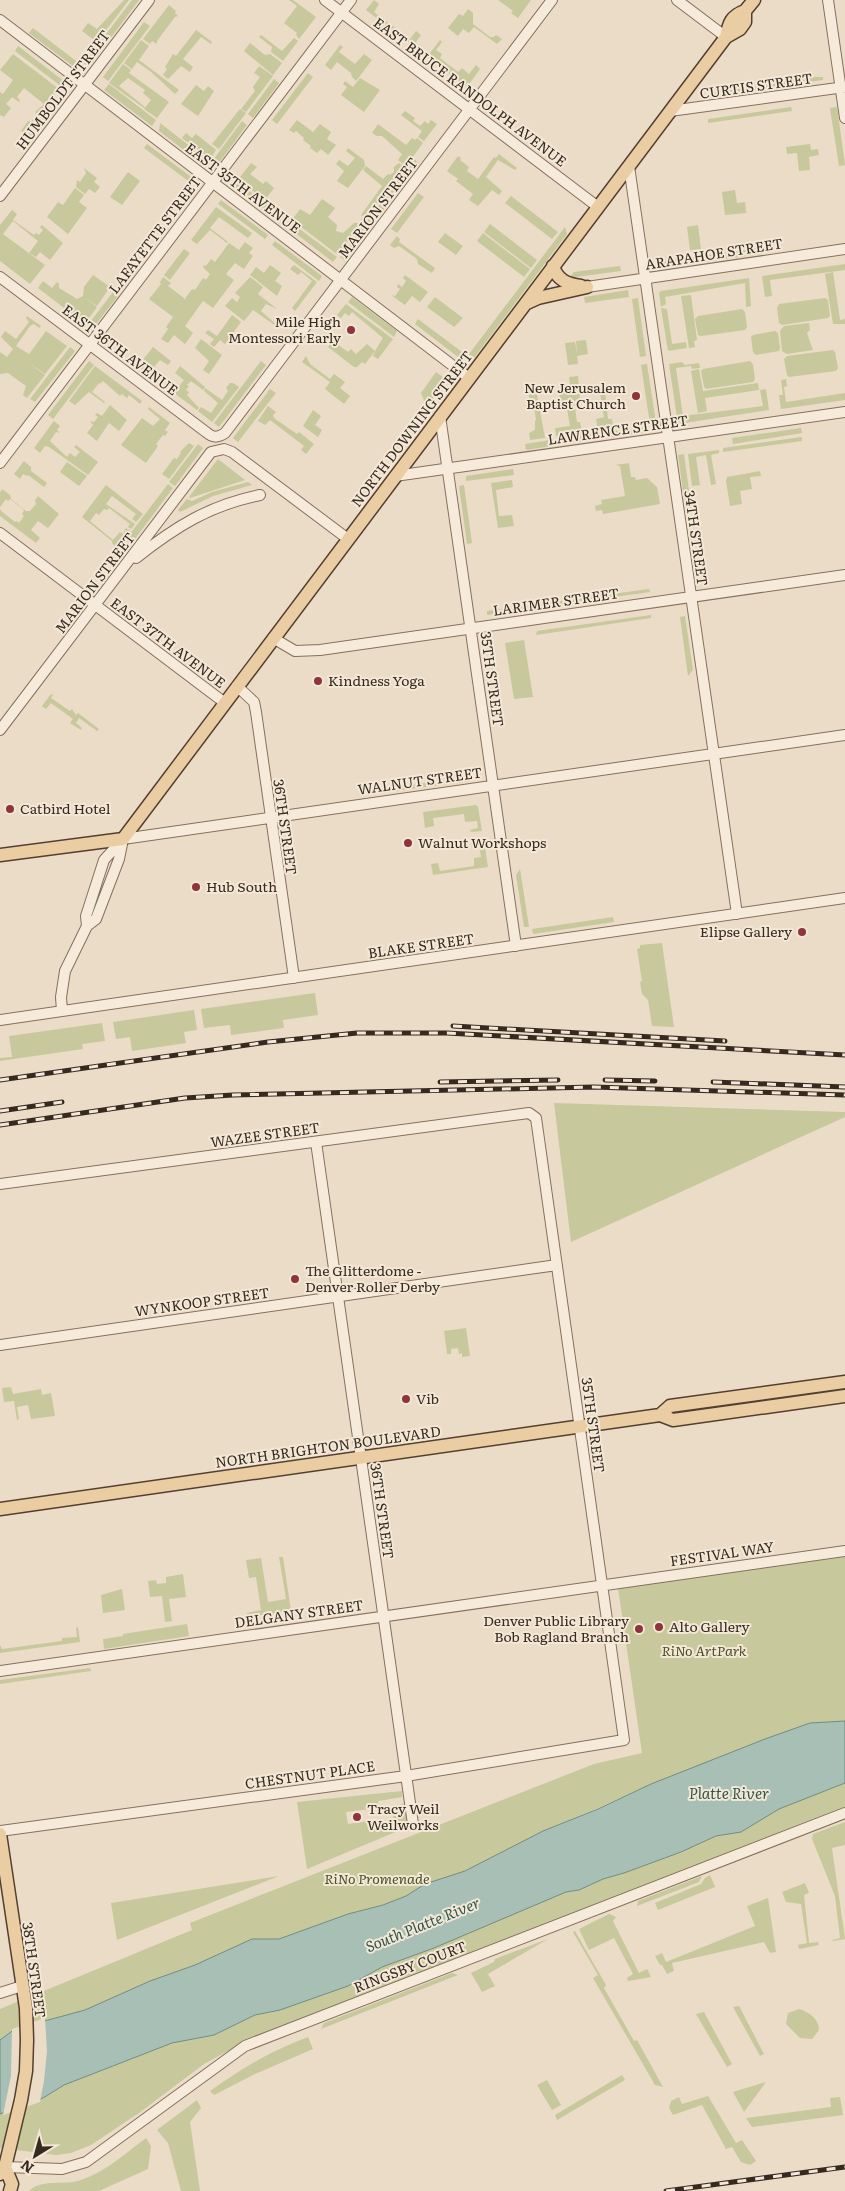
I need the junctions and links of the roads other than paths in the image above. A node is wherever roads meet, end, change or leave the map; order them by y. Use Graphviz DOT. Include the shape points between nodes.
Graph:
graph roads {
  1 [pos="148,0"];
  2 [pos="324,0"];
  3 [pos="351,0"];
  4 [pos="552,0"];
  5 [pos="677,0"];
  6 [pos="754,0"];
  7 [pos="828,0"];
  8 [pos="341,13"];
  9 [pos="0,20"];
  10 [pos="726,37"];
  11 [pos="84,84"];
  12 [pos="843,87"];
  13 [pos="469,110"];
  14 [pos="670,111"];
  15 [pos="845,118"];
  16 [pos="629,166"];
  17 [pos="212,182"];
  18 [pos="0,196"];
  19 [pos="598,207"];
  20 [pos="845,248"];
  21 [pos="553,266"];
  22 [pos="0,276"];
  23 [pos="645,279"];
  24 [pos="341,280"];
  25 [pos="587,287"];
  26 [pos="524,304"];
  27 [pos="90,344"];
  28 [pos="469,378"];
  29 [pos="845,412"];
  30 [pos="440,416"];
  31 [pos="225,433"];
  32 [pos="668,437"];
  33 [pos="0,463"];
  34 [pos="448,468"];
  35 [pos="395,476"];
  36 [pos="260,495"];
  37 [pos="0,532"];
  38 [pos="348,540"];
  39 [pos="123,568"];
  40 [pos="845,575"];
  41 [pos="690,597"];
  42 [pos="96,605"];
  43 [pos="471,629"];
  44 [pos="273,638"];
  45 [pos="237,686"];
  46 [pos="225,703"];
  47 [pos="0,730"];
  48 [pos="845,736"];
  49 [pos="714,754"];
  50 [pos="493,786"];
  51 [pos="270,818"];
  52 [pos="123,839"];
  53 [pos="0,855"];
  54 [pos="845,898"];
  55 [pos="737,914"];
  56 [pos="516,946"];
  57 [pos="294,978"];
  58 [pos="62,1011"];
  59 [pos="0,1020"];
  60 [pos="534,1114"];
  61 [pos="316,1142"];
  62 [pos="0,1184"];
  63 [pos="557,1265"];
  64 [pos="338,1297"];
  65 [pos="0,1346"];
  66 [pos="845,1382"];
  67 [pos="845,1396"];
  68 [pos="660,1415"];
  69 [pos="580,1426"];
  70 [pos="361,1457"];
  71 [pos="0,1509"];
  72 [pos="845,1550"];
  73 [pos="602,1584"];
  74 [pos="384,1616"];
  75 [pos="0,1671"];
  76 [pos="624,1740"];
  77 [pos="406,1776"];
  78 [pos="845,1813"];
  79 [pos="413,1824"];
  80 [pos="0,1833"];
  81 [pos="22,1986"];
  82 [pos="0,1992"];
  83 [pos="3,2171"];
  84 [pos="10,2191"];
  1 -- 11 [label="street, HUMBOLDT STREET"];
  2 -- 8 [label="street, EAST BRUCE RANDOLPH AVENUE"];
  3 -- 8 [label="street, LAFAYETTE STREET"];
  4 -- 13 [label="street, MARION STREET"];
  5 -- 10 [label="street"];
  6 -- 10 [label="main road, NORTH DOWNING STREET" via="745,12 735,14"];
  7 -- 12 [label="street"];
  8 -- 13 [label="street, EAST BRUCE RANDOLPH AVENUE"];
  8 -- 17 [label="street, LAFAYETTE STREET"];
  9 -- 11 [label="street, EAST 35TH AVENUE"];
  10 -- 14 [label="main road, NORTH DOWNING STREET"];
  11 -- 17 [label="street, EAST 35TH AVENUE"];
  11 -- 18 [label="street, HUMBOLDT STREET"];
  12 -- 14 [label="street, CURTIS STREET"];
  12 -- 15 [label="street"];
  13 -- 19 [label="street, EAST BRUCE RANDOLPH AVENUE"];
  13 -- 24 [label="street, MARION STREET"];
  14 -- 16 [label="main road, NORTH DOWNING STREET"];
  16 -- 19 [label="main road, NORTH DOWNING STREET"];
  16 -- 23 [label="street, 34TH STREET"];
  17 -- 24 [label="street, EAST 35TH AVENUE"];
  17 -- 27 [label="street, LAFAYETTE STREET"];
  19 -- 21 [label="main road, NORTH DOWNING STREET"];
  20 -- 23 [label="street, ARAPAHOE STREET"];
  21 -- 25 [label="main road" via="555,274 564,282"];
  21 -- 26 [label="main road, NORTH DOWNING STREET"];
  22 -- 27 [label="street, EAST 36TH AVENUE"];
  23 -- 25 [label="street, ARAPAHOE STREET"];
  23 -- 32 [label="street, 34TH STREET"];
  24 -- 28 [label="street, EAST 35TH AVENUE"];
  24 -- 31 [label="street, MARION STREET"];
  25 -- 26 [label="main road"];
  26 -- 28 [label="main road, NORTH DOWNING STREET"];
  27 -- 31 [label="street, EAST 36TH AVENUE" via="210,435 217,437"];
  27 -- 33 [label="street, LAFAYETTE STREET"];
  28 -- 30 [label="main road, NORTH DOWNING STREET"];
  29 -- 32 [label="street, LAWRENCE STREET"];
  30 -- 34 [label="street, 35TH STREET"];
  30 -- 35 [label="main road, NORTH DOWNING STREET"];
  32 -- 34 [label="street, LAWRENCE STREET"];
  32 -- 41 [label="street, 34TH STREET"];
  34 -- 35 [label="street, LAWRENCE STREET"];
  34 -- 43 [label="street, 35TH STREET"];
  35 -- 38 [label="main road, NORTH DOWNING STREET"];
  36 -- 39 [label="street" via="219,506 188,520"];
  37 -- 42 [label="street, EAST 37TH AVENUE"];
  38 -- 39 [label="street, MARION STREET" via="224,449 211,452"];
  38 -- 44 [label="main road, NORTH DOWNING STREET"];
  39 -- 42 [label="street, MARION STREET"];
  40 -- 41 [label="street, LARIMER STREET"];
  41 -- 43 [label="street, LARIMER STREET"];
  41 -- 49 [label="street, 34TH STREET"];
  42 -- 46 [label="street, EAST 37TH AVENUE"];
  42 -- 47 [label="street, MARION STREET"];
  43 -- 44 [label="street, LARIMER STREET" via="305,652 290,650"];
  43 -- 50 [label="street, 35TH STREET"];
  44 -- 45 [label="main road, NORTH DOWNING STREET"];
  45 -- 46 [label="main road, NORTH DOWNING STREET"];
  45 -- 51 [label="street, 36TH STREET" via="254,702"];
  46 -- 52 [label="main road, NORTH DOWNING STREET"];
  48 -- 49 [label="street, WALNUT STREET"];
  49 -- 50 [label="street, WALNUT STREET"];
  49 -- 55 [label="street, 34TH STREET"];
  50 -- 51 [label="street, WALNUT STREET"];
  50 -- 56 [label="street, 35TH STREET"];
  51 -- 52 [label="street, WALNUT STREET"];
  51 -- 57 [label="street, 36TH STREET"];
  52 -- 53 [label="main road, WALNUT STREET"];
  52 -- 58 [label="street, NORTH DOWNING STREET" via="119,859 96,919 87,926 65,971"];
  54 -- 55 [label="street, BLAKE STREET"];
  55 -- 56 [label="street, BLAKE STREET"];
  56 -- 57 [label="street, BLAKE STREET"];
  57 -- 58 [label="street, BLAKE STREET"];
  58 -- 59 [label="street, BLAKE STREET"];
  60 -- 61 [label="street, WAZEE STREET"];
  60 -- 63 [label="street, 35TH STREET"];
  61 -- 62 [label="street, WAZEE STREET"];
  61 -- 64 [label="street, 36TH STREET"];
  63 -- 64 [label="street, WYNKOOP STREET"];
  63 -- 69 [label="street, 35TH STREET"];
  64 -- 65 [label="street, WYNKOOP STREET"];
  64 -- 70 [label="street, 36TH STREET"];
  66 -- 68 [label="main road, NORTH BRIGHTON BOULEVARD" via="670,1406"];
  67 -- 68 [label="main road, NORTH BRIGHTON BOULEVARD" via="673,1420"];
  68 -- 69 [label="main road, NORTH BRIGHTON BOULEVARD"];
  69 -- 70 [label="main road, NORTH BRIGHTON BOULEVARD"];
  69 -- 73 [label="street, 35TH STREET"];
  70 -- 71 [label="main road, NORTH BRIGHTON BOULEVARD"];
  70 -- 74 [label="street, 36TH STREET"];
  72 -- 73 [label="street, FESTIVAL WAY"];
  73 -- 74 [label="street, DELGANY STREET"];
  73 -- 76 [label="street, 35TH STREET"];
  74 -- 75 [label="street, DELGANY STREET"];
  74 -- 77 [label="street, 36TH STREET"];
  76 -- 77 [label="street, CHESTNUT PLACE"];
  77 -- 79 [label="street, 36TH STREET"];
  77 -- 80 [label="street, CHESTNUT PLACE"];
  78 -- 83 [label="street, RINGSBY COURT" via="246,2046 86,2162 62,2169"];
  80 -- 81 [label="main road, 38TH STREET"];
  81 -- 82 [label="street"];
  81 -- 83 [label="main road, 38TH STREET" via="26,2008 26,2071 15,2130"];
  83 -- 84 [label="main road" via="12,2184"];
}
